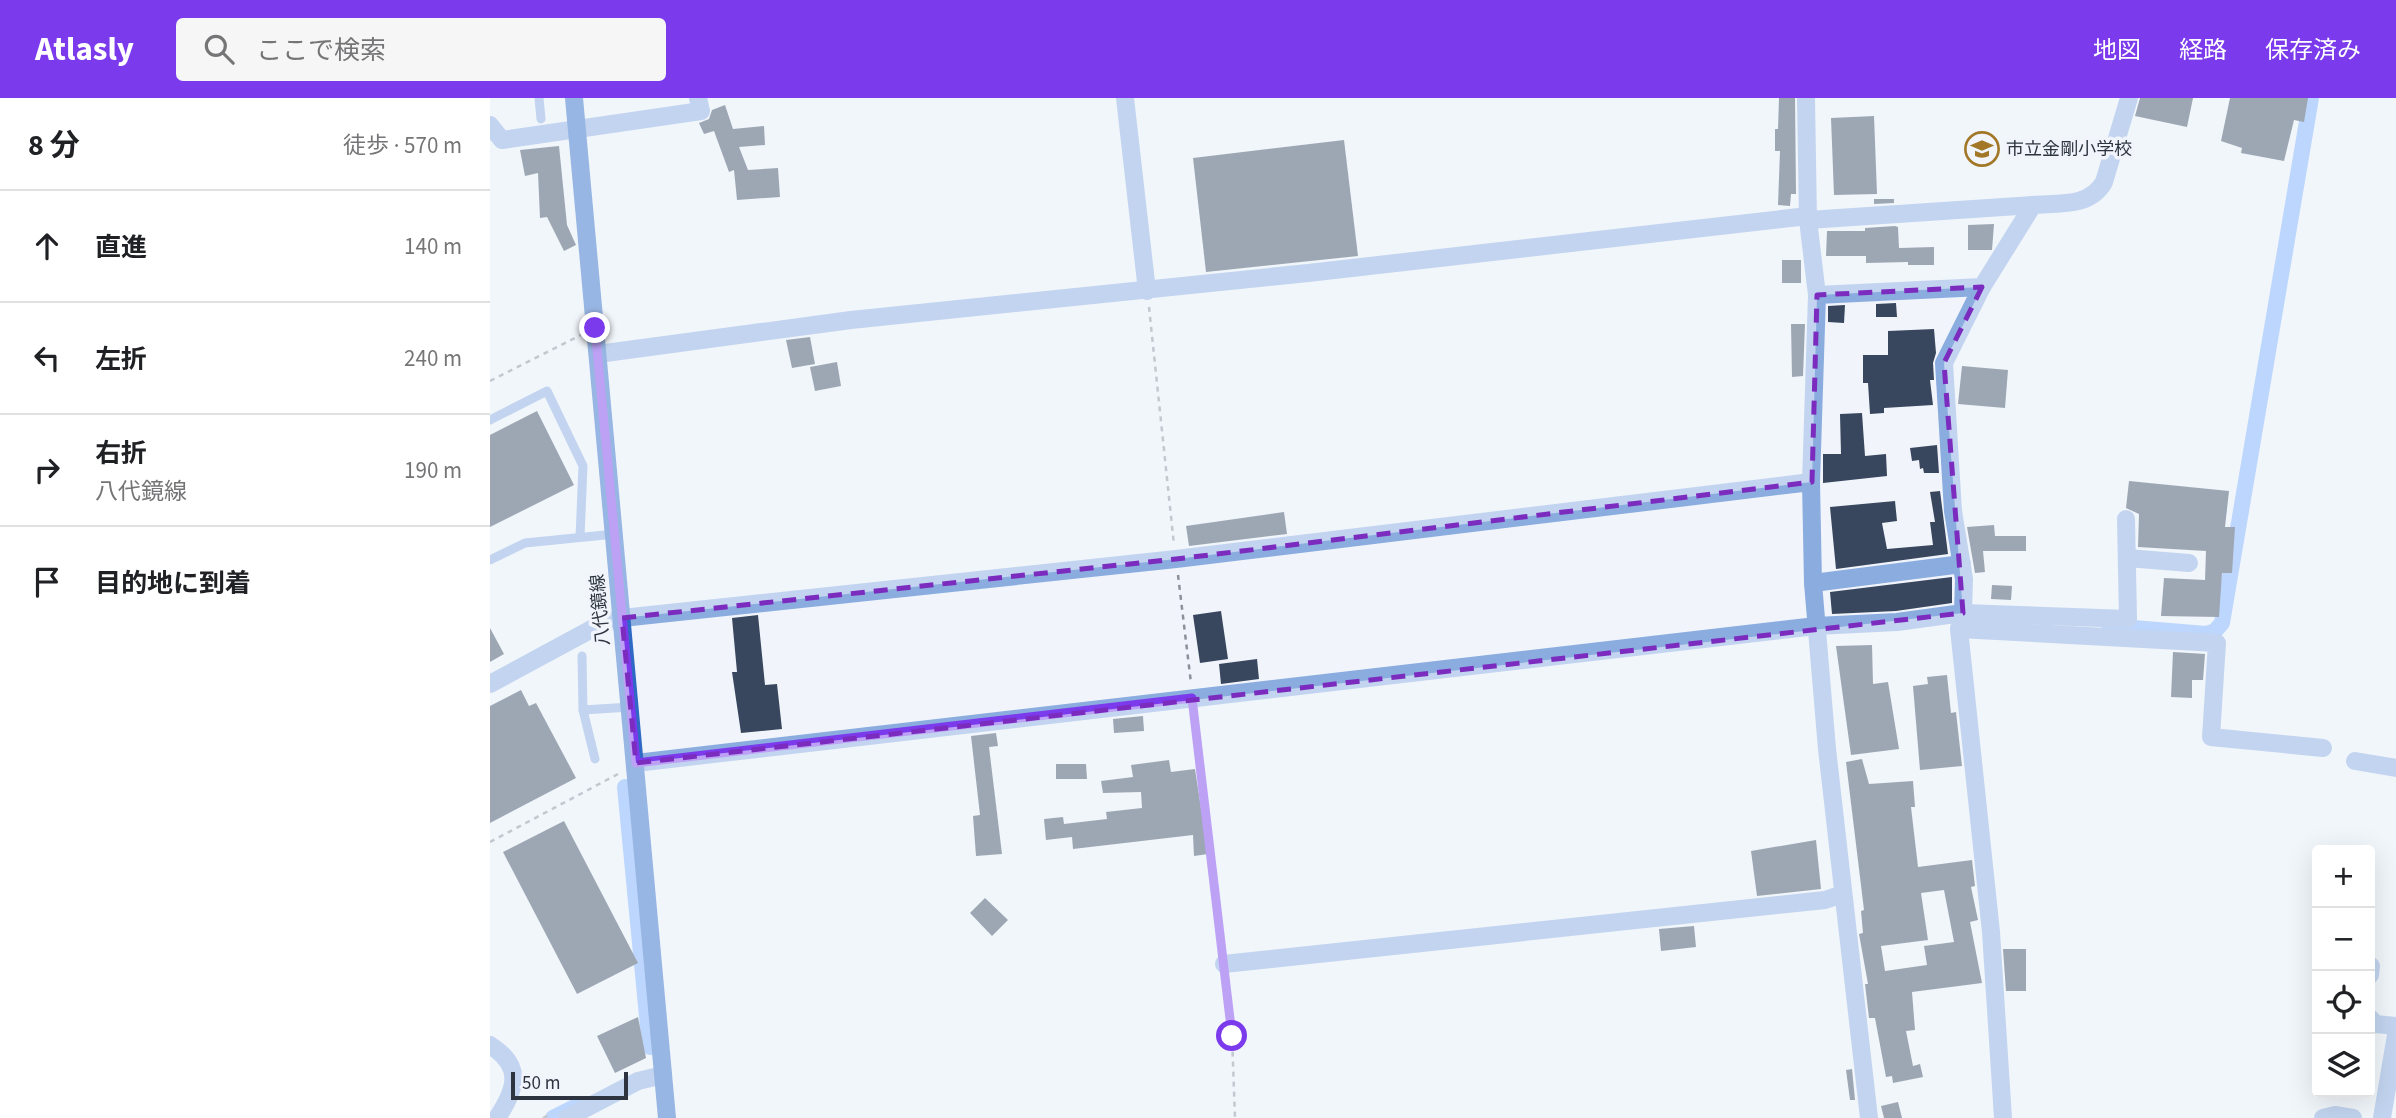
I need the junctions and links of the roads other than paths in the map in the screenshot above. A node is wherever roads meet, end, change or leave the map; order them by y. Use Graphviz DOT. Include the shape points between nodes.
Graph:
graph roads {
  1 [pos="539,98"];
  2 [pos="574,98"];
  3 [pos="698,98"];
  4 [pos="1125,98"];
  5 [pos="1807,98"];
  6 [pos="2129,98"];
  7 [pos="541,119"];
  8 [pos="490,125"];
  9 [pos="577,129"];
  10 [pos="2033,205"];
  11 [pos="1808,218"];
  12 [pos="1982,287"];
  13 [pos="1147,290"];
  14 [pos="1817,295"];
  15 [pos="598,354"];
  16 [pos="490,420"];
  17 [pos="1811,482"];
  18 [pos="2126,519"];
  19 [pos="614,534"];
  20 [pos="580,537"];
  21 [pos="2127,558"];
  22 [pos="490,560"];
  23 [pos="2189,563"];
  24 [pos="1962,564"];
  25 [pos="1813,583"];
  26 [pos="622,618"];
  27 [pos="1961,621"];
  28 [pos="1816,626"];
  29 [pos="582,656"];
  30 [pos="490,684"];
  31 [pos="631,707"];
  32 [pos="583,710"];
  33 [pos="2323,748"];
  34 [pos="595,759"];
  35 [pos="2355,761"];
  36 [pos="636,763"];
  37 [pos="2396,768"];
  38 [pos="1843,894"];
  39 [pos="1224,964"];
  40 [pos="2375,1023"];
  41 [pos="2396,1026"];
  42 [pos="2396,1035"];
  43 [pos="490,1045"];
  44 [pos="663,1075"];
  45 [pos="2380,1117"];
  46 [pos="497,1118"];
  47 [pos="567,1118"];
  48 [pos="667,1118"];
  49 [pos="1869,1118"];
  50 [pos="2003,1118"];
  51 [pos="2323,1118"];
  52 [pos="2353,1118"];
  1 -- 7 [label="lane"];
  2 -- 9 [label="main road, 八代鏡線"];
  3 -- 9 [label="street" via="701,111"];
  4 -- 13 [label="street"];
  5 -- 11 [label="street"];
  6 -- 10 [label="street" via="2097,194 2088,200"];
  8 -- 9 [label="street" via="502,140"];
  9 -- 15 [label="main road, 八代鏡線"];
  10 -- 11 [label="street"];
  10 -- 12 [label="street"];
  11 -- 13 [label="street"];
  11 -- 14 [label="street"];
  12 -- 14 [label="street"];
  12 -- 24 [label="street" via="1944,363 1953,511"];
  13 -- 15 [label="street" via="852,320"];
  14 -- 17 [label="street"];
  15 -- 19 [label="main road, 八代鏡線"];
  16 -- 20 [label="lane" via="547,391 583,466"];
  17 -- 25 [label="street"];
  17 -- 26 [label="street" via="1176,559"];
  18 -- 21 [label="street"];
  19 -- 20 [label="lane"];
  19 -- 26 [label="main road, 八代鏡線"];
  20 -- 22 [label="lane" via="525,543"];
  21 -- 23 [label="street"];
  21 -- 27 [label="street" via="2128,619"];
  24 -- 25 [label="street"];
  24 -- 27 [label="street"];
  25 -- 28 [label="street"];
  26 -- 30 [label="street" via="601,624"];
  26 -- 31 [label="main road, 八代鏡線"];
  27 -- 28 [label="street"];
  27 -- 33 [label="street" via="2217,643 2211,737"];
  27 -- 50 [label="street" via="1991,932"];
  28 -- 36 [label="street" via="1192,694"];
  28 -- 38 [label="street"];
  29 -- 32 [label="lane"];
  31 -- 32 [label="lane"];
  31 -- 36 [label="main road, 八代鏡線"];
  32 -- 34 [label="lane"];
  35 -- 37 [label="street"];
  36 -- 44 [label="main road, 八代鏡線"];
  38 -- 39 [label="street" via="1825,900"];
  38 -- 49 [label="street"];
  40 -- 41 [label="street"];
  42 -- 45 [label="street"];
  43 -- 46 [label="street" via="504,1054 514,1070 513,1087"];
  44 -- 47 [label="street" via="638,1081"];
  44 -- 48 [label="main road, 八代鏡線"];
  51 -- 52 [label="street"];
}
